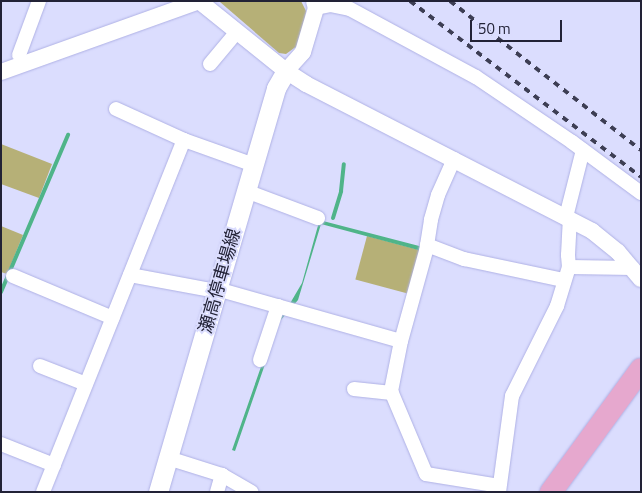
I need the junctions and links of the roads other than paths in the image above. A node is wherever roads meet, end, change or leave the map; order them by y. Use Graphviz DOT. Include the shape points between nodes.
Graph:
graph roads {
  1 [pos="39,1"];
  2 [pos="199,1"];
  3 [pos="315,5"];
  4 [pos="236,33"];
  5 [pos="19,55"];
  6 [pos="210,64"];
  7 [pos="286,71"];
  8 [pos="1,72"];
  9 [pos="116,109"];
  10 [pos="184,140"];
  11 [pos="583,150"];
  12 [pos="454,159"];
  13 [pos="254,165"];
  14 [pos="246,190"];
  15 [pos="641,193"];
  16 [pos="318,218"];
  17 [pos="568,218"];
  18 [pos="427,245"];
  19 [pos="567,273"];
  20 [pos="637,273"];
  21 [pos="130,275"];
  22 [pos="13,276"];
  23 [pos="217,290"];
  24 [pos="278,306"];
  25 [pos="113,318"];
  26 [pos="401,341"];
  27 [pos="260,360"];
  28 [pos="40,366"];
  29 [pos="641,369"];
  30 [pos="86,384"];
  31 [pos="354,389"];
  32 [pos="392,393"];
  33 [pos="1,444"];
  34 [pos="168,458"];
  35 [pos="54,465"];
  36 [pos="222,475"];
  37 [pos="499,489"];
  38 [pos="43,492"];
  39 [pos="158,492"];
  40 [pos="217,492"];
  41 [pos="251,492"];
  42 [pos="551,492"];
  1 -- 5 [label="street"];
  2 -- 4 [label="street"];
  2 -- 8 [label="street"];
  3 -- 7 [label="street" via="303,52"];
  3 -- 11 [label="street" via="350,9 476,77"];
  4 -- 6 [label="street"];
  4 -- 7 [label="street"];
  7 -- 12 [label="street"];
  7 -- 13 [label="main road, 瀬高停車場線" via="276,88"];
  9 -- 10 [label="street"];
  10 -- 13 [label="street"];
  10 -- 21 [label="street"];
  11 -- 15 [label="street"];
  11 -- 17 [label="street"];
  12 -- 17 [label="street"];
  12 -- 18 [label="street" via="438,195"];
  13 -- 14 [label="main road, 瀬高停車場線"];
  14 -- 16 [label="street"];
  14 -- 23 [label="main road, 瀬高停車場線"];
  17 -- 19 [label="street"];
  17 -- 20 [label="street" via="592,230"];
  18 -- 19 [label="street" via="464,259"];
  18 -- 26 [label="street"];
  19 -- 20 [label="street"];
  19 -- 37 [label="street" via="557,306 512,396"];
  21 -- 23 [label="street"];
  21 -- 25 [label="street"];
  22 -- 25 [label="street"];
  23 -- 24 [label="street"];
  23 -- 34 [label="main road, 瀬高停車場線"];
  24 -- 26 [label="street"];
  24 -- 27 [label="street"];
  25 -- 30 [label="street"];
  26 -- 32 [label="street"];
  28 -- 30 [label="street"];
  29 -- 42 [label="highway"];
  30 -- 35 [label="street"];
  31 -- 32 [label="street"];
  32 -- 37 [label="street" via="426,474"];
  33 -- 35 [label="street"];
  34 -- 36 [label="street"];
  34 -- 39 [label="main road, 瀬高停車場線"];
  35 -- 38 [label="street"];
  36 -- 40 [label="street"];
  36 -- 41 [label="street"];
}
